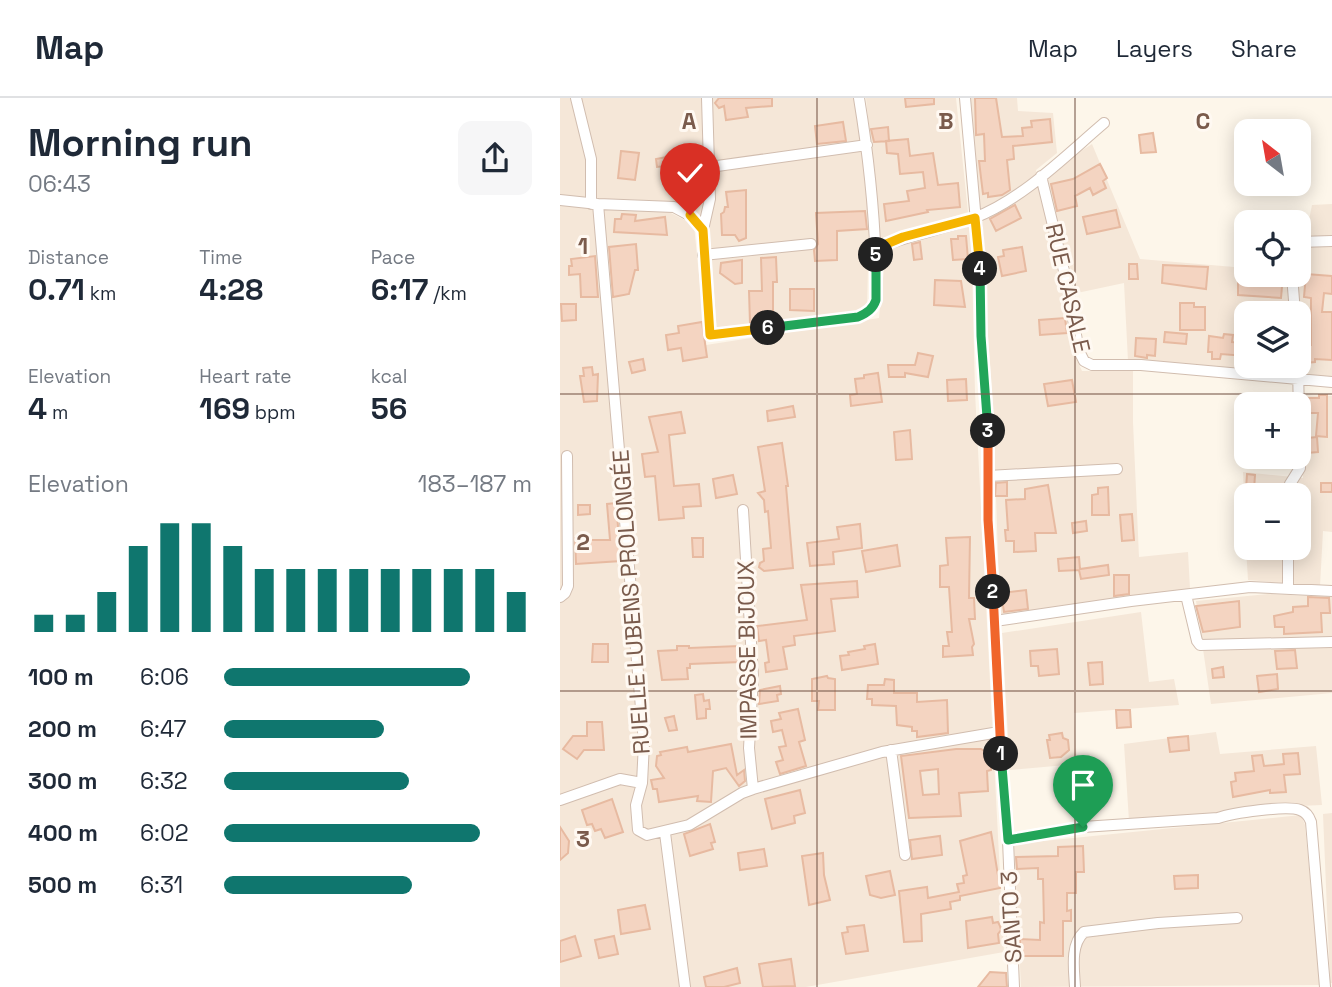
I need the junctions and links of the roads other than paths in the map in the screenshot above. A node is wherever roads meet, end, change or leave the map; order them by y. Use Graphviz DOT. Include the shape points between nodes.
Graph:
graph roads {
  1 [pos="576,98"];
  2 [pos="707,98"];
  3 [pos="859,98"];
  4 [pos="965,98"];
  5 [pos="1104,123"];
  6 [pos="867,145"];
  7 [pos="710,167"];
  8 [pos="1041,176"];
  9 [pos="560,200"];
  10 [pos="595,204"];
  11 [pos="975,218"];
  12 [pos="703,230"];
  13 [pos="1332,241"];
  14 [pos="1311,242"];
  15 [pos="811,244"];
  16 [pos="877,248"];
  17 [pos="703,255"];
  18 [pos="1234,373"];
  19 [pos="1299,378"];
  20 [pos="1332,382"];
  21 [pos="567,456"];
  22 [pos="1117,469"];
  23 [pos="988,476"];
  24 [pos="1291,483"];
  25 [pos="743,510"];
  26 [pos="1288,560"];
  27 [pos="1288,587"];
  28 [pos="1332,591"];
  29 [pos="1186,595"];
  30 [pos="560,597"];
  31 [pos="995,621"];
  32 [pos="1332,642"];
  33 [pos="999,732"];
  34 [pos="891,750"];
  35 [pos="642,783"];
  36 [pos="753,789"];
  37 [pos="560,800"];
  38 [pos="665,833"];
  39 [pos="1008,840"];
  40 [pos="905,855"];
  41 [pos="1237,918"];
  42 [pos="685,987"];
  43 [pos="1014,987"];
  44 [pos="1075,987"];
  45 [pos="1325,987"];
  1 -- 10 [label="street, RUELLE LUBENS PROLONGÉE" via="591,159"];
  2 -- 7 [label="street"];
  3 -- 6 [label="street"];
  4 -- 11 [label="street, SANTO 3"];
  5 -- 8 [label="street"];
  6 -- 7 [label="street"];
  6 -- 16 [label="street"];
  7 -- 12 [label="street" via="710,199"];
  8 -- 11 [label="street"];
  8 -- 18 [label="street, RUE CASALE" via="1084,362"];
  9 -- 10 [label="street"];
  10 -- 12 [label="street" via="674,208 690,215"];
  10 -- 35 [label="street, RUELLE LUBENS PROLONGÉE" via="644,743"];
  11 -- 16 [label="street"];
  11 -- 23 [label="street, SANTO 3"];
  12 -- 17 [label="street"];
  13 -- 14 [label="street"];
  15 -- 17 [label="street"];
  16 -- 17 [label="street" via="876,300 867,314 710,335"];
  19 -- 20 [label="street, RUE CASALE"];
  19 -- 24 [label="street" via="1300,468"];
  21 -- 30 [label="street" via="568,586"];
  22 -- 23 [label="street"];
  23 -- 31 [label="street, SANTO 3"];
  25 -- 36 [label="street, IMPASSE BIJOUX" via="753,676 749,748"];
  26 -- 27 [label="street"];
  27 -- 28 [label="street"];
  27 -- 29 [label="street"];
  29 -- 31 [label="street"];
  29 -- 32 [label="street" via="1200,645"];
  31 -- 33 [label="street, SANTO 3"];
  33 -- 34 [label="street"];
  33 -- 39 [label="street, SANTO 3"];
  34 -- 36 [label="street"];
  34 -- 40 [label="street"];
  35 -- 37 [label="street" via="620,779"];
  35 -- 38 [label="street, RUELLE LUBENS PROLONGÉE" via="636,804 638,830 647,835"];
  36 -- 38 [label="street" via="689,825"];
  38 -- 42 [label="street"];
  39 -- 43 [label="street, SANTO 3"];
  39 -- 45 [label="street" via="1083,827 1298,809 1311,821 1313,834"];
  41 -- 44 [label="street" via="1084,932 1077,938 1074,952"];
}
